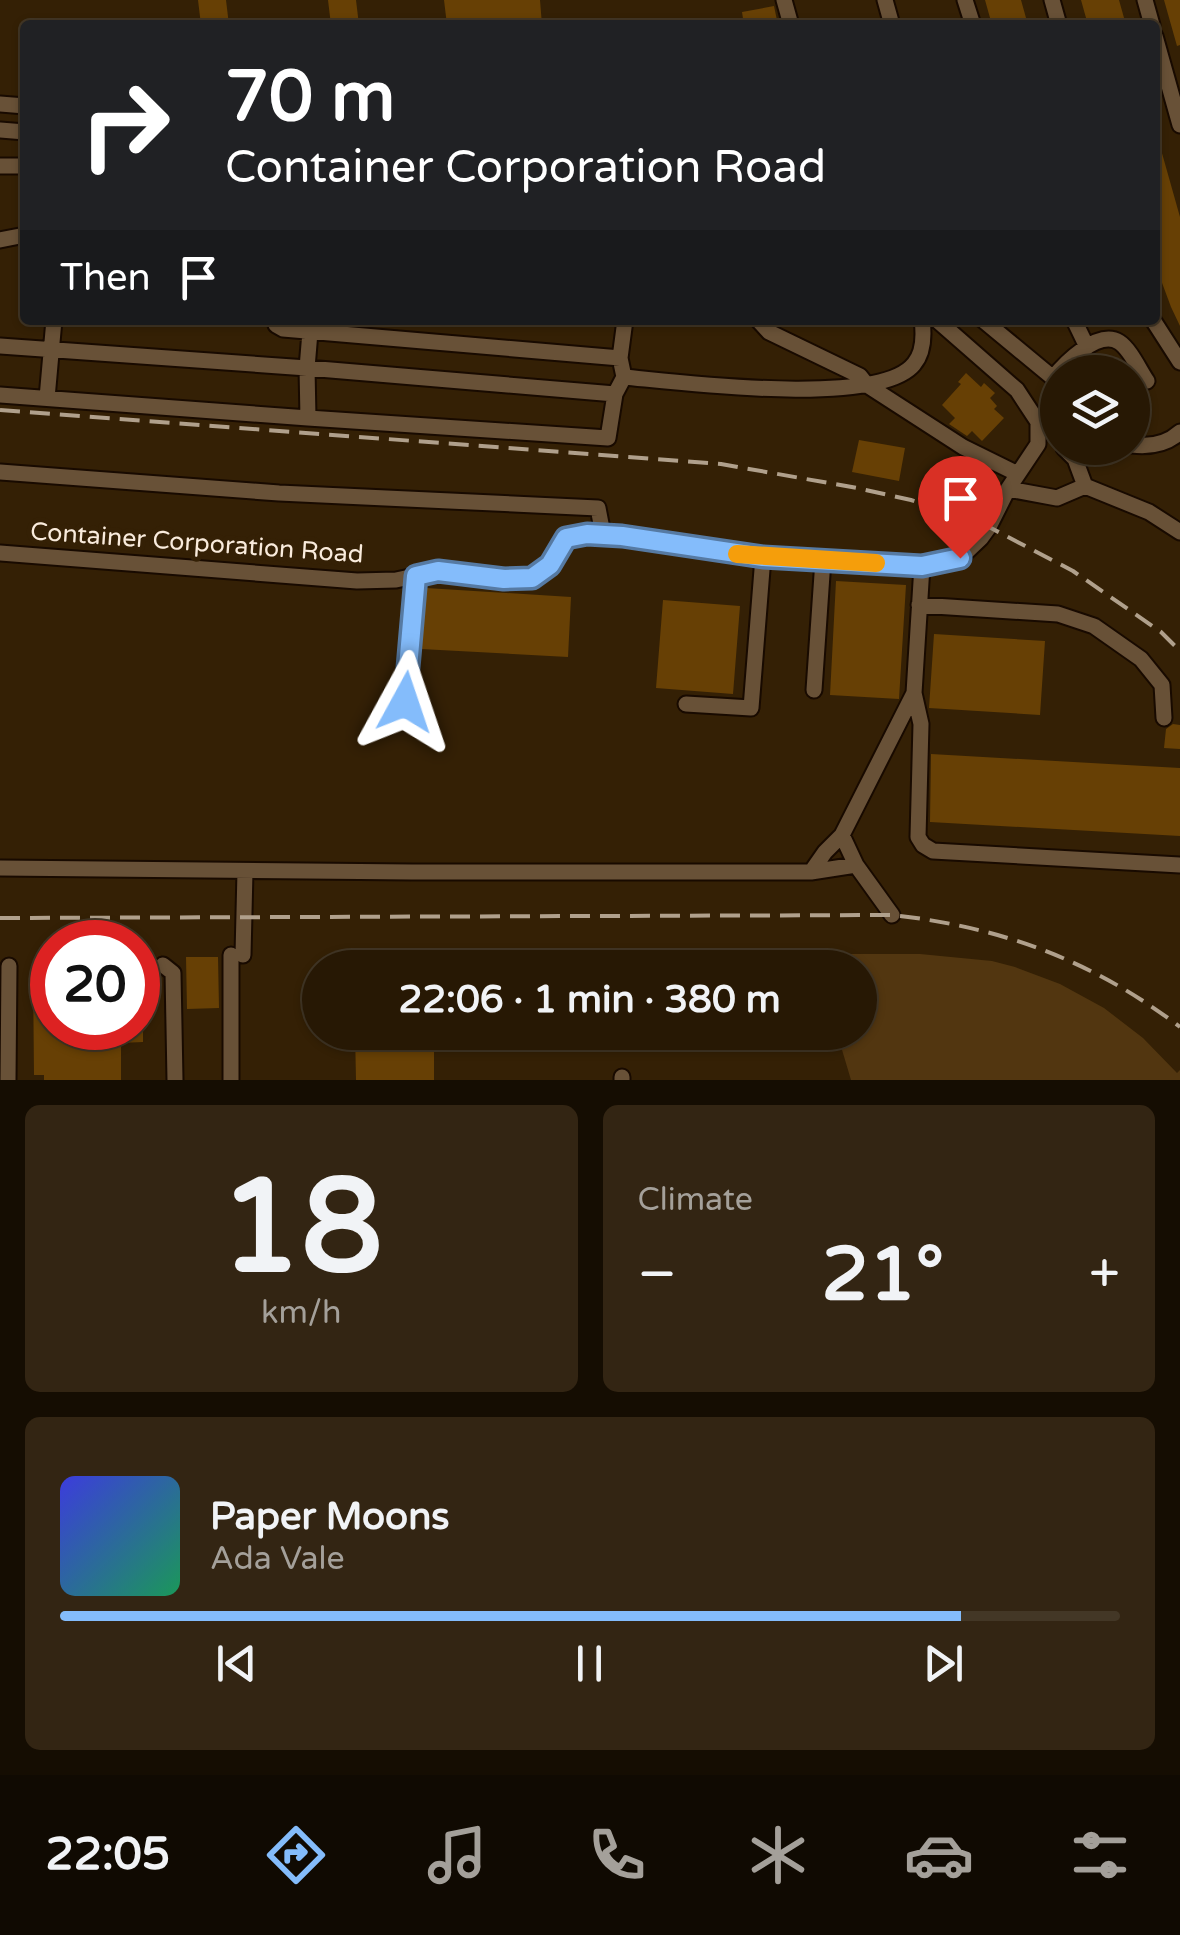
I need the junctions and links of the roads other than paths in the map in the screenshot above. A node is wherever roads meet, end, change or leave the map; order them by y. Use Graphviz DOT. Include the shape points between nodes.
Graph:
graph roads {
  1 [pos="1160,54"];
  2 [pos="1180,124"];
  3 [pos="54,325"];
  4 [pos="276,325"];
  5 [pos="624,325"];
  6 [pos="762,325"];
  7 [pos="922,325"];
  8 [pos="943,325"];
  9 [pos="989,325"];
  10 [pos="1076,325"];
  11 [pos="1156,325"];
  12 [pos="310,326"];
  13 [pos="0,346"];
  14 [pos="1087,347"];
  15 [pos="52,350"];
  16 [pos="1076,355"];
  17 [pos="1128,355"];
  18 [pos="620,358"];
  19 [pos="1180,362"];
  20 [pos="307,368"];
  21 [pos="1040,368"];
  22 [pos="624,377"];
  23 [pos="868,385"];
  24 [pos="0,394"];
  25 [pos="616,394"];
  26 [pos="47,398"];
  27 [pos="308,418"];
  28 [pos="1038,422"];
  29 [pos="1180,432"];
  30 [pos="1150,444"];
  31 [pos="1077,465"];
  32 [pos="0,472"];
  33 [pos="1018,474"];
  34 [pos="1085,486"];
  35 [pos="1008,489"];
  36 [pos="1180,532"];
  37 [pos="603,534"];
  38 [pos="0,553"];
  39 [pos="763,557"];
  40 [pos="824,560"];
  41 [pos="922,566"];
  42 [pos="416,576"];
  43 [pos="919,606"];
  44 [pos="814,690"];
  45 [pos="914,693"];
  46 [pos="405,702"];
  47 [pos="686,704"];
  48 [pos="1164,718"];
  49 [pos="842,834"];
  50 [pos="856,865"];
  51 [pos="1180,866"];
  52 [pos="0,868"];
  53 [pos="245,871"];
  54 [pos="811,872"];
  55 [pos="892,916"];
  56 [pos="9,966"];
  57 [pos="162,966"];
  58 [pos="8,1080"];
  59 [pos="175,1080"];
  60 [pos="231,1080"];
  1 -- 2 [label="street"];
  3 -- 15 [label="street"];
  4 -- 12 [label="street"];
  5 -- 18 [label="street"];
  6 -- 23 [label="street"];
  7 -- 23 [label="street" via="914,366"];
  8 -- 28 [label="street" via="1018,390"];
  9 -- 21 [label="street"];
  10 -- 14 [label="street"];
  11 -- 19 [label="street"];
  12 -- 18 [label="street"];
  12 -- 20 [label="street"];
  13 -- 15 [label="street"];
  14 -- 16 [label="street"];
  14 -- 17 [label="street" via="1113,340"];
  15 -- 20 [label="street"];
  15 -- 26 [label="street"];
  18 -- 22 [label="street"];
  20 -- 25 [label="street"];
  20 -- 27 [label="street"];
  22 -- 23 [label="street" via="778,390"];
  22 -- 25 [label="street"];
  23 -- 33 [label="street"];
  24 -- 26 [label="street"];
  25 -- 27 [label="street" via="608,438"];
  26 -- 27 [label="street"];
  28 -- 33 [label="street, Container Corporation Road" via="1038,444"];
  29 -- 30 [label="street"];
  31 -- 34 [label="street"];
  32 -- 37 [label="street" via="598,508"];
  33 -- 35 [label="street, Container Corporation Road"];
  34 -- 35 [label="street" via="1057,498"];
  34 -- 36 [label="street"];
  35 -- 41 [label="street, Container Corporation Road" via="981,538 960,558"];
  37 -- 39 [label="street, Container Corporation Road"];
  37 -- 42 [label="street, Container Corporation Road" via="566,538 550,565 532,578 438,571"];
  38 -- 42 [label="street, Container Corporation Road" via="357,581"];
  39 -- 40 [label="street, Container Corporation Road"];
  39 -- 47 [label="street" via="751,708"];
  40 -- 41 [label="street, Container Corporation Road"];
  40 -- 44 [label="street"];
  41 -- 43 [label="street"];
  42 -- 46 [label="street"];
  43 -- 45 [label="street"];
  43 -- 48 [label="street" via="1058,614 1094,626 1141,659 1162,685"];
  45 -- 49 [label="street"];
  45 -- 51 [label="street" via="921,724 918,836 932,851"];
  49 -- 50 [label="street"];
  49 -- 54 [label="street"];
  50 -- 54 [label="street"];
  50 -- 55 [label="street"];
  52 -- 53 [label="street"];
  53 -- 54 [label="street"];
  53 -- 60 [label="street"];
  56 -- 58 [label="street"];
  57 -- 59 [label="street" via="173,973"];
}
